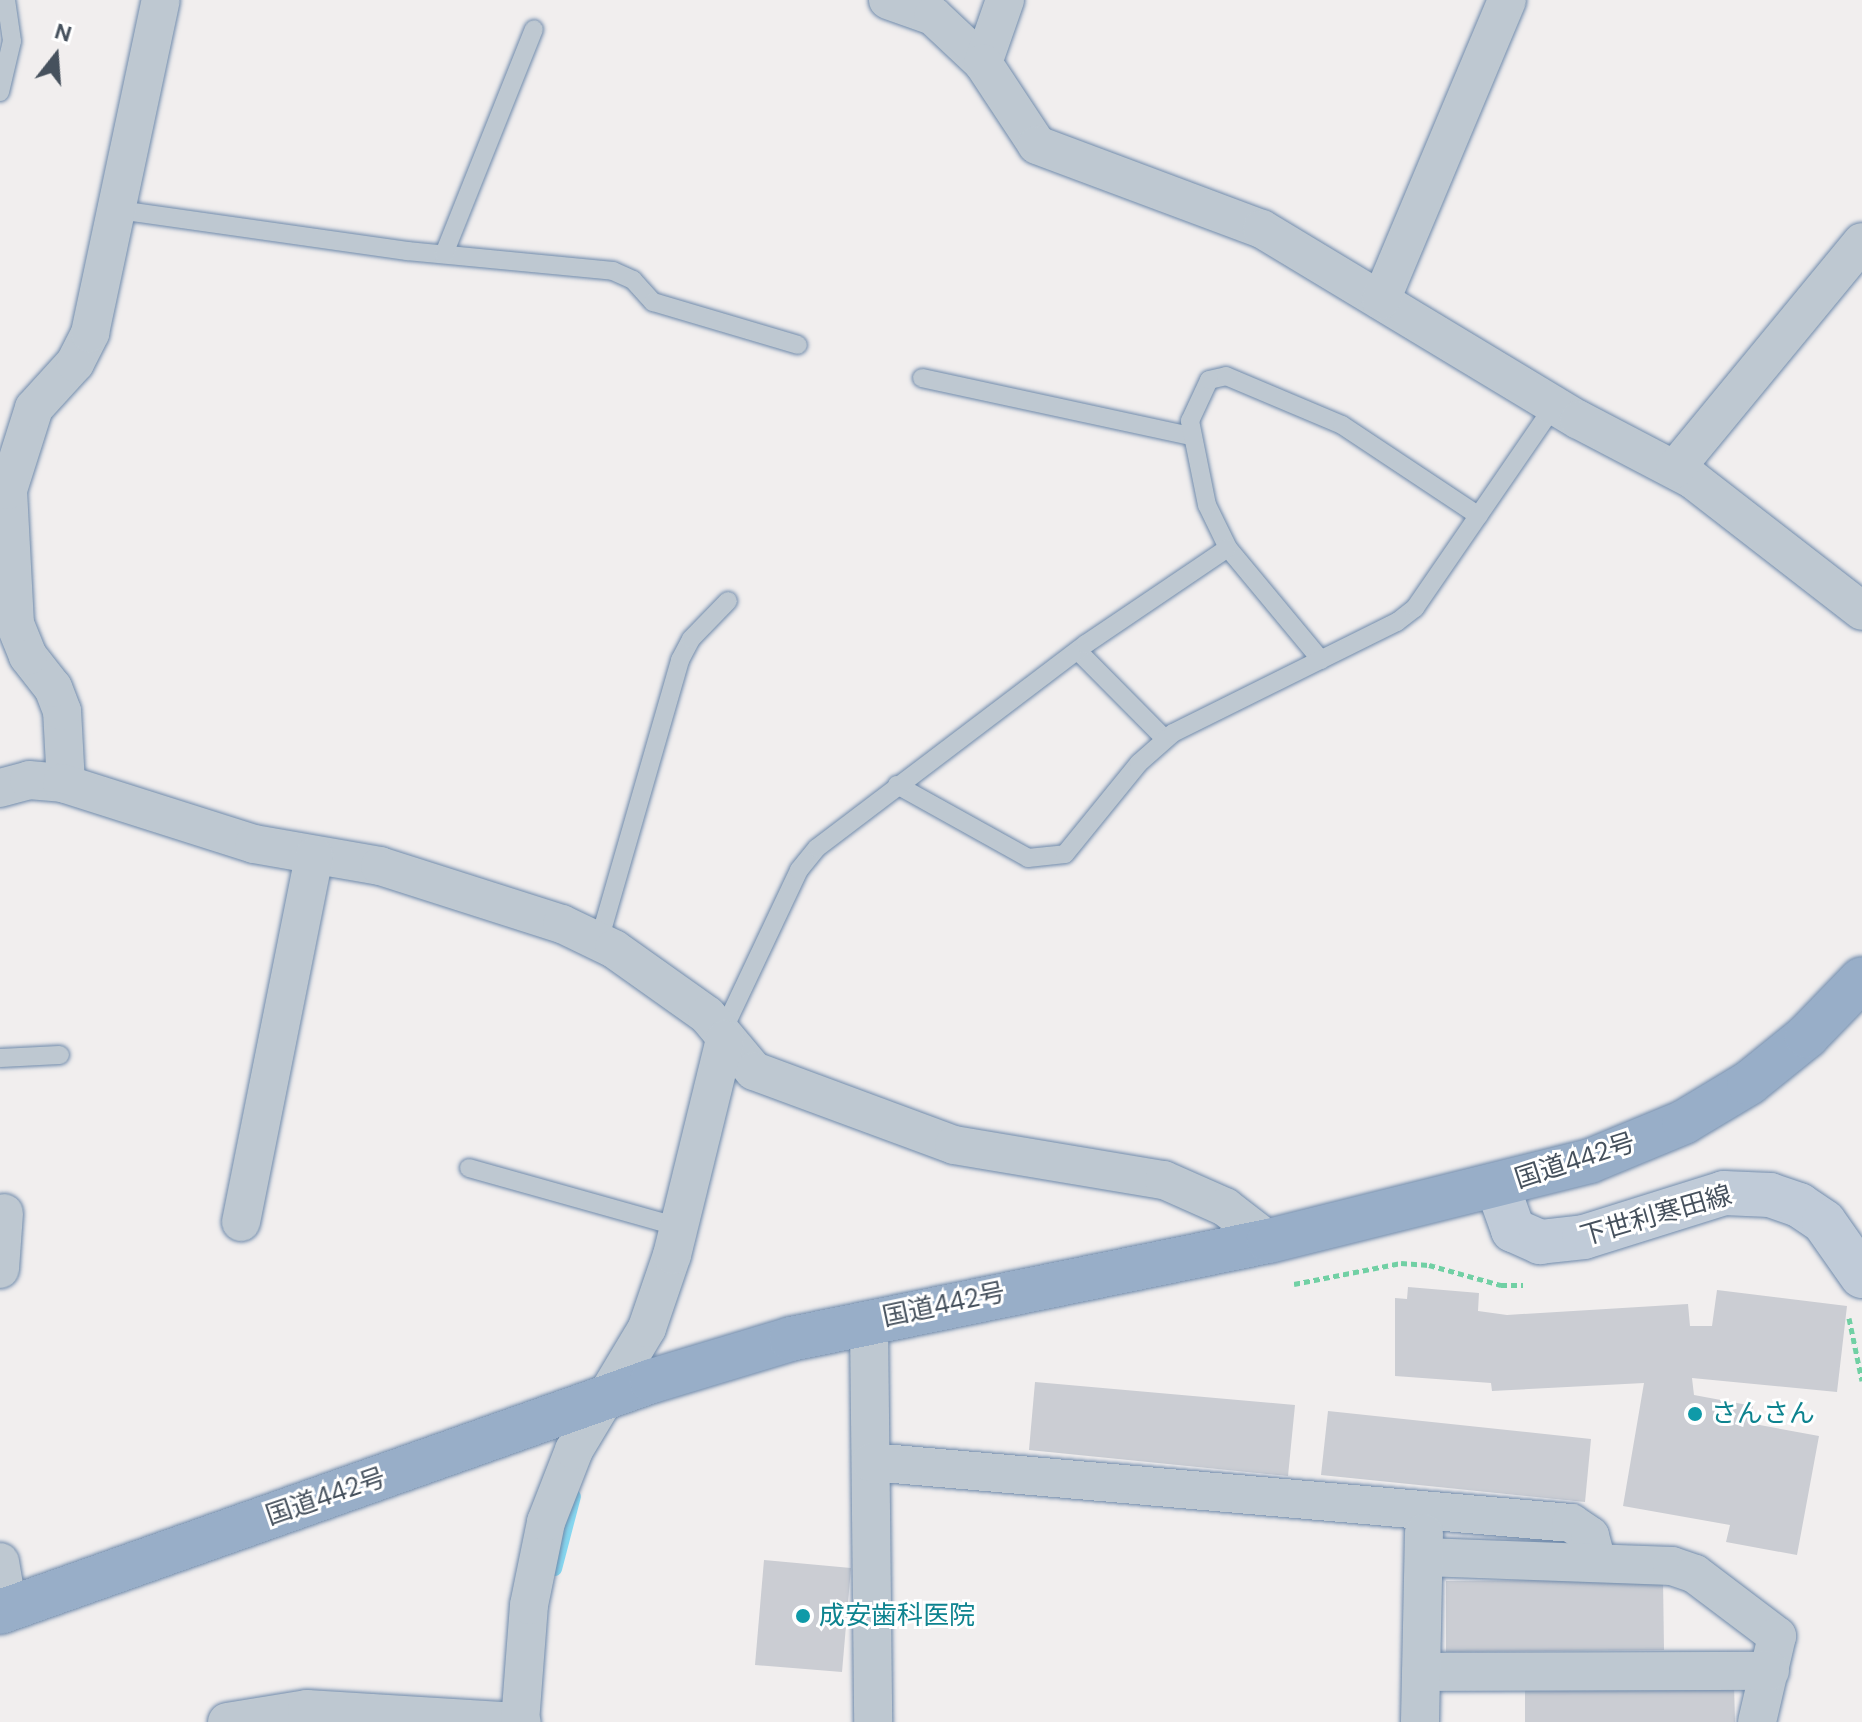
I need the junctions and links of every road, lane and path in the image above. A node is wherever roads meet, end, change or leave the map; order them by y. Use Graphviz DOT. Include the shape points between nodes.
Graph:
graph roads {
  1 [pos="6,0"];
  2 [pos="161,0"];
  3 [pos="888,0"];
  4 [pos="1005,0"];
  5 [pos="1507,0"];
  6 [pos="534,29"];
  7 [pos="983,63"];
  8 [pos="0,92"];
  9 [pos="119,210"];
  10 [pos="1862,242"];
  11 [pos="444,254"];
  12 [pos="1381,300"];
  13 [pos="798,345"];
  14 [pos="922,378"];
  15 [pos="1554,406"];
  16 [pos="1190,436"];
  17 [pos="1675,469"];
  18 [pos="1479,516"];
  19 [pos="1228,548"];
  20 [pos="728,601"];
  21 [pos="1862,611"];
  22 [pos="1078,651"];
  23 [pos="1321,660"];
  24 [pos="1165,739"];
  25 [pos="66,784"];
  26 [pos="897,785"];
  27 [pos="0,788"];
  28 [pos="314,856"];
  29 [pos="599,941"];
  30 [pos="1862,979"];
  31 [pos="724,1036"];
  32 [pos="60,1055"];
  33 [pos="0,1058"];
  34 [pos="469,1168"];
  35 [pos="1497,1185"];
  36 [pos="4,1213"];
  37 [pos="241,1222"];
  38 [pos="679,1227"];
  39 [pos="1269,1241"];
  40 [pos="0,1269"];
  41 [pos="1449,1271"];
  42 [pos="1858,1281"];
  43 [pos="1527,1285"];
  44 [pos="869,1321"];
  45 [pos="1862,1381"];
  46 [pos="604,1397"];
  47 [pos="871,1462"];
  48 [pos="1425,1510"];
  49 [pos="1424,1557"];
  50 [pos="0,1562"];
  51 [pos="1597,1562"];
  52 [pos="4,1610"];
  53 [pos="1770,1671"];
  54 [pos="1421,1672"];
  55 [pos="227,1722"];
  56 [pos="521,1722"];
  57 [pos="873,1722"];
  58 [pos="1420,1722"];
  59 [pos="1757,1722"];
  1 -- 8 [label="lane" via="13,25"];
  2 -- 9 [label="street"];
  3 -- 7 [label="street" via="933,16"];
  4 -- 7 [label="street"];
  5 -- 12 [label="street"];
  6 -- 11 [label="lane"];
  7 -- 12 [label="street" via="1037,145 1237,216"];
  9 -- 11 [label="lane"];
  9 -- 25 [label="street" via="84,349 34,408 8,490 15,624 22,646 53,688 62,711"];
  10 -- 17 [label="street"];
  11 -- 13 [label="lane" via="613,271 633,280 653,302"];
  12 -- 15 [label="street"];
  14 -- 16 [label="lane"];
  15 -- 17 [label="street"];
  15 -- 18 [label="lane"];
  16 -- 18 [label="lane" via="1202,388 1226,376 1342,425"];
  16 -- 19 [label="lane" via="1203,494"];
  17 -- 21 [label="street"];
  18 -- 23 [label="lane" via="1415,608"];
  19 -- 22 [label="lane"];
  19 -- 23 [label="lane"];
  20 -- 29 [label="lane" via="691,639 680,660"];
  22 -- 24 [label="lane"];
  22 -- 26 [label="lane"];
  23 -- 24 [label="lane"];
  24 -- 26 [label="lane" via="1065,854 1040,860"];
  25 -- 27 [label="street" via="41,780"];
  25 -- 28 [label="street" via="170,821"];
  26 -- 31 [label="lane" via="833,833 799,870"];
  28 -- 29 [label="street" via="405,872"];
  28 -- 37 [label="street"];
  29 -- 31 [label="street" via="707,1015"];
  30 -- 35 [label="highway, 国道442号" via="1781,1059 1696,1115 1590,1161"];
  31 -- 38 [label="street"];
  31 -- 39 [label="street" via="754,1071 866,1115 987,1154 1164,1180 1225,1207"];
  32 -- 33 [label="lane"];
  34 -- 38 [label="lane"];
  35 -- 39 [label="highway, 国道442号"];
  35 -- 42 [label="main road, 下世利寒田線" via="1513,1230 1540,1242 1584,1237 1724,1193 1770,1195 1811,1212 1834,1231"];
  36 -- 40 [label="street"];
  38 -- 46 [label="street" via="647,1328"];
  39 -- 44 [label="highway, 国道442号"];
  41 -- 43 [label="path" via="1501,1285"];
  42 -- 45 [label="path"];
  44 -- 46 [label="highway, 国道442号"];
  44 -- 47 [label="street"];
  46 -- 52 [label="highway, 国道442号"];
  46 -- 56 [label="street" via="561,1477 537,1557"];
  47 -- 48 [label="street"];
  47 -- 57 [label="street"];
  48 -- 49 [label="street"];
  48 -- 51 [label="street" via="1571,1523 1590,1536"];
  49 -- 51 [label="street"];
  49 -- 54 [label="street"];
  50 -- 52 [label="street"];
  51 -- 53 [label="street" via="1672,1566 1705,1580 1777,1636"];
  53 -- 54 [label="street"];
  53 -- 59 [label="street"];
  54 -- 58 [label="street"];
  55 -- 56 [label="street" via="307,1709"];
}
